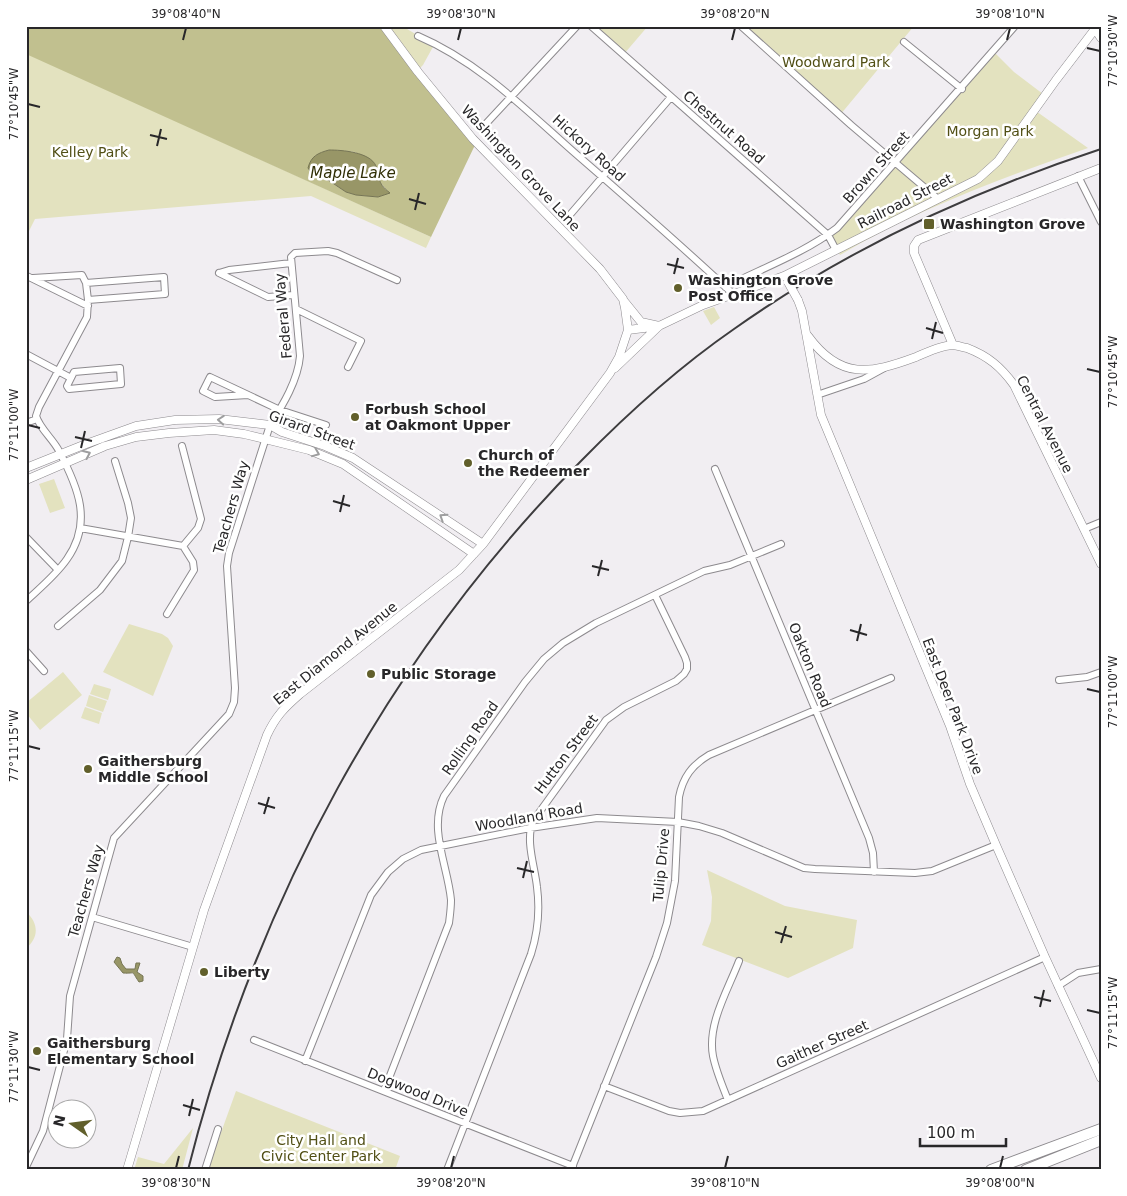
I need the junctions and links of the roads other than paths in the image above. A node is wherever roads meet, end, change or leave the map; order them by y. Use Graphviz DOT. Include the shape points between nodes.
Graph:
graph roads {
  1 [pos="384,26"];
  2 [pos="577,26"];
  3 [pos="591,26"];
  4 [pos="741,26"];
  5 [pos="1016,26"];
  6 [pos="1095,28"];
  7 [pos="418,36"];
  8 [pos="1101,38"];
  9 [pos="904,42"];
  10 [pos="962,88"];
  11 [pos="671,97"];
  12 [pos="512,98"];
  13 [pos="481,130"];
  14 [pos="897,162"];
  15 [pos="1101,168"];
  16 [pos="1078,176"];
  17 [pos="602,177"];
  18 [pos="937,198"];
  19 [pos="568,217"];
  20 [pos="1101,222"];
  21 [pos="828,235"];
  22 [pos="836,250"];
  23 [pos="291,260"];
  24 [pos="786,279"];
  25 [pos="397,280"];
  26 [pos="86,283"];
  27 [pos="725,287"];
  28 [pos="733,294"];
  29 [pos="294,295"];
  30 [pos="623,299"];
  31 [pos="88,303"];
  32 [pos="296,309"];
  33 [pos="656,328"];
  34 [pos="628,333"];
  35 [pos="806,334"];
  36 [pos="953,345"];
  37 [pos="26,354"];
  38 [pos="348,367"];
  39 [pos="887,367"];
  40 [pos="612,370"];
  41 [pos="59,371"];
  42 [pos="71,378"];
  43 [pos="248,395"];
  44 [pos="817,395"];
  45 [pos="280,410"];
  46 [pos="37,419"];
  47 [pos="26,423"];
  48 [pos="326,424"];
  49 [pos="270,425"];
  50 [pos="265,439"];
  51 [pos="182,446"];
  52 [pos="61,454"];
  53 [pos="115,461"];
  54 [pos="65,464"];
  55 [pos="26,468"];
  56 [pos="715,469"];
  57 [pos="26,480"];
  58 [pos="1101,522"];
  59 [pos="80,528"];
  60 [pos="1084,529"];
  61 [pos="26,537"];
  62 [pos="128,537"];
  63 [pos="483,544"];
  64 [pos="781,544"];
  65 [pos="184,546"];
  66 [pos="474,554"];
  67 [pos="752,556"];
  68 [pos="1101,564"];
  69 [pos="58,570"];
  70 [pos="655,594"];
  71 [pos="26,601"];
  72 [pos="167,614"];
  73 [pos="58,626"];
  74 [pos="26,651"];
  75 [pos="44,671"];
  76 [pos="1101,672"];
  77 [pos="891,678"];
  78 [pos="1058,680"];
  79 [pos="815,709"];
  80 [pos="678,822"];
  81 [pos="530,828"];
  82 [pos="996,845"];
  83 [pos="440,846"];
  84 [pos="874,872"];
  85 [pos="92,917"];
  86 [pos="193,947"];
  87 [pos="1045,957"];
  88 [pos="739,961"];
  89 [pos="1101,969"];
  90 [pos="1058,986"];
  91 [pos="254,1040"];
  92 [pos="305,1061"];
  93 [pos="1101,1078"];
  94 [pos="604,1086"];
  95 [pos="384,1091"];
  96 [pos="728,1100"];
  97 [pos="465,1124"];
  98 [pos="218,1129"];
  99 [pos="1101,1129"];
  100 [pos="1101,1140"];
  101 [pos="26,1167"];
  102 [pos="572,1168"];
  103 [pos="128,1170"];
  104 [pos="206,1170"];
  105 [pos="447,1170"];
  106 [pos="991,1170"];
  107 [pos="1026,1170"];
  1 -- 30 [label="street, Washington Grove Lane" via="473,138 600,269"];
  2 -- 12 [label="street"];
  3 -- 11 [label="street, Chestnut Road"];
  4 -- 14 [label="street"];
  5 -- 10 [label="street, Brown Street"];
  6 -- 8 [label="street, Railroad Street"];
  6 -- 18 [label="street, Railroad Street" via="998,162 978,179"];
  7 -- 12 [label="street, Hickory Road" via="477,69"];
  9 -- 10 [label="street"];
  10 -- 14 [label="street, Brown Street"];
  11 -- 17 [label="street"];
  11 -- 21 [label="street, Chestnut Road"];
  12 -- 13 [label="street"];
  12 -- 17 [label="street, Hickory Road"];
  14 -- 18 [label="street"];
  14 -- 21 [label="street, Brown Street"];
  15 -- 16 [label="street"];
  16 -- 20 [label="street"];
  16 -- 36 [label="street" via="918,240 914,253"];
  17 -- 19 [label="street"];
  17 -- 27 [label="street, Hickory Road"];
  18 -- 22 [label="street, Railroad Street"];
  21 -- 22 [label="street, Chestnut Road"];
  21 -- 27 [label="street, Brown Street"];
  22 -- 24 [label="street, Railroad Street"];
  23 -- 25 [label="street" via="295,253 328,251"];
  23 -- 29 [label="street, Federal Way"];
  23 -- 29 [label="street" via="219,273 268,297"];
  24 -- 28 [label="street, Railroad Street"];
  24 -- 35 [label="street, East Deer Park Drive, bridge" via="798,300"];
  26 -- 31 [label="street"];
  26 -- 31 [label="street" via="84,277 77,275 30,277"];
  26 -- 31 [label="street" via="164,277 165,294"];
  27 -- 28 [label="street, Hickory Road"];
  28 -- 33 [label="street, Railroad Street"];
  29 -- 32 [label="street, Federal Way"];
  30 -- 33 [label="street" via="641,322"];
  30 -- 34 [label="street, Washington Grove Lane"];
  31 -- 41 [label="street" via="84,323"];
  32 -- 38 [label="street" via="361,341"];
  32 -- 45 [label="street, Federal Way" via="299,365"];
  33 -- 34 [label="street, Railroad Street"];
  33 -- 40 [label="street"];
  34 -- 40 [label="street, East Diamond Avenue"];
  35 -- 39 [label="street, East Deer Park Drive" via="819,352 841,366 870,370"];
  35 -- 44 [label="street, East Deer Park Drive"];
  36 -- 39 [label="street"];
  36 -- 60 [label="street, Central Avenue" via="989,359 1014,385"];
  37 -- 41 [label="street"];
  39 -- 44 [label="street" via="864,380"];
  40 -- 63 [label="street, East Diamond Avenue"];
  41 -- 42 [label="street"];
  41 -- 46 [label="street" via="36,412"];
  42 -- 42 [label="street" via="67,386 69,389 121,384 120,368 74,372"];
  43 -- 43 [label="street" via="210,376 203,391 215,397"];
  43 -- 45 [label="street"];
  44 -- 82 [label="street, East Deer Park Drive" via="821,415"];
  45 -- 48 [label="street"];
  45 -- 49 [label="street, Federal Way"];
  46 -- 47 [label="street"];
  46 -- 52 [label="street"];
  49 -- 50 [label="street, Teachers Way"];
  49 -- 52 [label="street, Girard Street, one-way" via="219,419 175,420 136,426"];
  63 -- 49 [label="street, Girard Street, one-way" via="353,458"];
  54 -- 50 [label="street, Girard Street, one-way" via="105,446 136,437 214,430"];
  50 -- 66 [label="street, Girard Street, one-way" via="309,450 343,464"];
  50 -- 85 [label="street, Teachers Way" via="227,566 234,702 229,714 114,838"];
  51 -- 65 [label="street" via="201,519"];
  52 -- 54 [label="street"];
  52 -- 55 [label="street, Girard Street"];
  53 -- 62 [label="street" via="131,518"];
  54 -- 57 [label="street, Girard Street"];
  54 -- 59 [label="street" via="80,500"];
  56 -- 67 [label="street, Oakton Road"];
  58 -- 60 [label="street"];
  59 -- 62 [label="street"];
  59 -- 69 [label="street" via="73,548"];
  60 -- 68 [label="street, Central Avenue"];
  61 -- 69 [label="street"];
  62 -- 65 [label="street"];
  62 -- 73 [label="street" via="122,561 115,572 100,590"];
  63 -- 66 [label="street, East Diamond Avenue"];
  64 -- 67 [label="street, Rolling Road"];
  65 -- 72 [label="street" via="194,570"];
  66 -- 86 [label="street, East Diamond Avenue" via="459,570 300,694 274,720"];
  67 -- 70 [label="street, Rolling Road" via="704,571"];
  67 -- 79 [label="street, Oakton Road"];
  69 -- 71 [label="street"];
  70 -- 81 [label="street, Hutton Street" via="685,657 684,674 606,720"];
  70 -- 83 [label="street, Rolling Road" via="596,623 544,659 444,796 438,819"];
  74 -- 75 [label="street"];
  76 -- 78 [label="street"];
  77 -- 79 [label="street, Tulip Drive"];
  79 -- 80 [label="street, Tulip Drive" via="697,762 681,785"];
  79 -- 84 [label="street, Oakton Road" via="869,838"];
  80 -- 81 [label="street, Woodland Road" via="597,818"];
  80 -- 84 [label="street, Woodland Road" via="722,833 804,868"];
  80 -- 94 [label="street, Tulip Drive" via="675,882 667,924"];
  81 -- 83 [label="street, Woodland Road"];
  81 -- 97 [label="street" via="539,902 536,937"];
  82 -- 84 [label="street, Woodland Road" via="932,871"];
  82 -- 87 [label="street, East Deer Park Drive"];
  83 -- 92 [label="street, Woodland Road" via="421,850 403,859 376,887"];
  83 -- 95 [label="street, Rolling Road" via="451,898 449,923"];
  85 -- 86 [label="street"];
  85 -- 101 [label="street, Teachers Way" via="70,996 67,1039 43,1132"];
  86 -- 103 [label="street, East Diamond Avenue"];
  87 -- 90 [label="street, East Deer Park Drive"];
  87 -- 96 [label="street, Gaither Street"];
  88 -- 96 [label="street" via="715,1020 712,1038 716,1070"];
  89 -- 90 [label="street" via="1078,973"];
  90 -- 93 [label="street, East Deer Park Drive"];
  91 -- 92 [label="street, Dogwood Drive"];
  92 -- 95 [label="street, Dogwood Drive"];
  94 -- 96 [label="street, Gaither Street" via="680,1113 703,1111"];
  94 -- 102 [label="street, Tulip Drive"];
  95 -- 97 [label="street, Dogwood Drive"];
  97 -- 102 [label="street, Dogwood Drive"];
  97 -- 105 [label="street"];
  98 -- 104 [label="street"];
  99 -- 106 [label="main road"];
  100 -- 107 [label="main road"];
}
